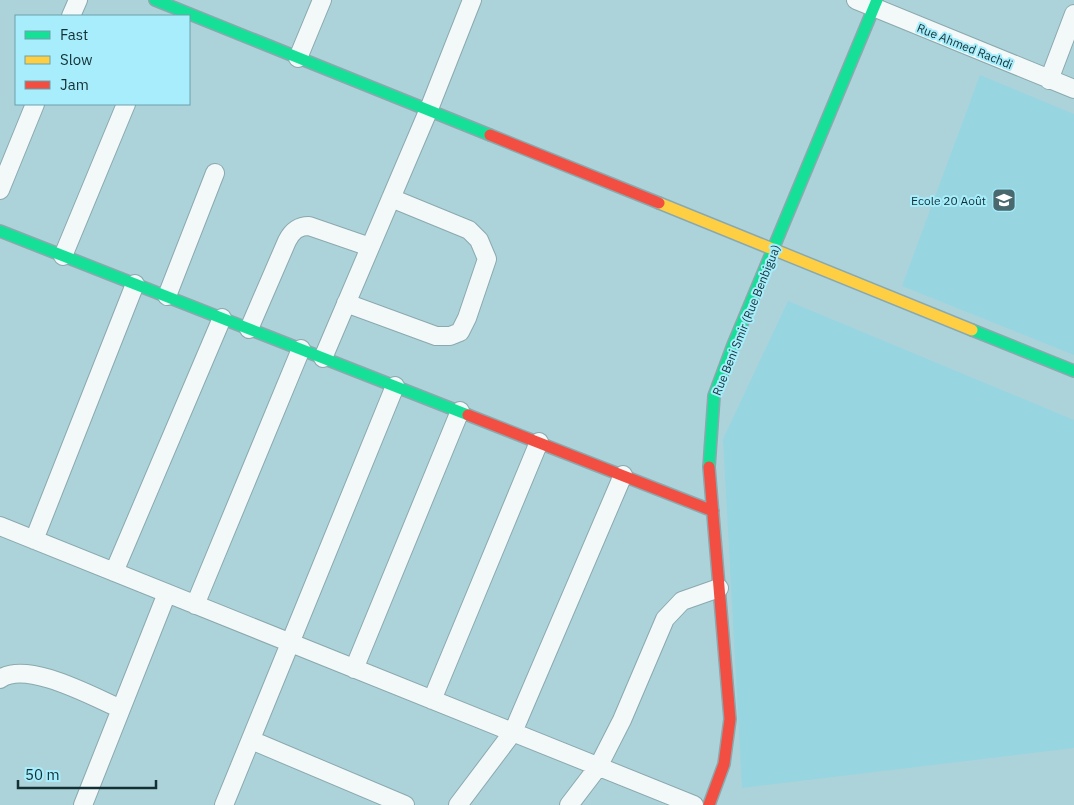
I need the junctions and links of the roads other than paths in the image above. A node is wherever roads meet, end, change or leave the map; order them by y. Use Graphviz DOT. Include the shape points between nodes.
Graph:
graph roads {
  1 [pos="78,0"];
  2 [pos="322,0"];
  3 [pos="472,0"];
  4 [pos="856,0"];
  5 [pos="876,4"];
  6 [pos="161,7"];
  7 [pos="1074,14"];
  8 [pos="71,15"];
  9 [pos="182,15"];
  10 [pos="190,18"];
  11 [pos="298,58"];
  12 [pos="1049,80"];
  13 [pos="1074,89"];
  14 [pos="34,105"];
  15 [pos="126,105"];
  16 [pos="429,109"];
  17 [pos="7,152"];
  18 [pos="215,173"];
  19 [pos="0,190"];
  20 [pos="391,198"];
  21 [pos="0,230"];
  22 [pos="370,247"];
  23 [pos="773,250"];
  24 [pos="64,256"];
  25 [pos="135,284"];
  26 [pos="167,296"];
  27 [pos="346,303"];
  28 [pos="222,318"];
  29 [pos="249,328"];
  30 [pos="301,349"];
  31 [pos="323,358"];
  32 [pos="1074,371"];
  33 [pos="395,386"];
  34 [pos="460,411"];
  35 [pos="538,442"];
  36 [pos="623,475"];
  37 [pos="714,511"];
  38 [pos="0,526"];
  39 [pos="34,540"];
  40 [pos="114,572"];
  41 [pos="719,588"];
  42 [pos="167,593"];
  43 [pos="195,605"];
  44 [pos="290,643"];
  45 [pos="354,669"];
  46 [pos="0,679"];
  47 [pos="432,700"];
  48 [pos="121,709"];
  49 [pos="513,732"];
  50 [pos="251,740"];
  51 [pos="598,766"];
  52 [pos="83,805"];
  53 [pos="224,805"];
  54 [pos="405,805"];
  55 [pos="458,805"];
  56 [pos="569,805"];
  57 [pos="694,805"];
  58 [pos="709,805"];
  1 -- 8 [label="street"];
  2 -- 11 [label="street"];
  3 -- 16 [label="street"];
  4 -- 5 [label="street, Rue Ahmed Rachdi"];
  5 -- 12 [label="street, Rue Ahmed Rachdi"];
  5 -- 23 [label="street, Rue Beni Smir (Rue Benbigua)"];
  6 -- 9 [label="street"];
  7 -- 12 [label="street"];
  10 -- 11 [label="street"];
  11 -- 16 [label="street"];
  12 -- 13 [label="street, Rue Ahmed Rachdi"];
  14 -- 17 [label="street"];
  15 -- 24 [label="street"];
  16 -- 20 [label="street"];
  16 -- 23 [label="street"];
  17 -- 19 [label="street"];
  18 -- 26 [label="street"];
  20 -- 22 [label="street"];
  20 -- 27 [label="street" via="468,230 479,240 487,259 468,318 460,332 436,336"];
  21 -- 24 [label="street"];
  22 -- 27 [label="street"];
  22 -- 29 [label="street" via="309,226 294,230"];
  23 -- 32 [label="street"];
  23 -- 37 [label="street, Rue Beni Smir (Rue Benbigua)" via="714,396 709,462"];
  24 -- 25 [label="street"];
  25 -- 26 [label="street"];
  25 -- 39 [label="street"];
  26 -- 28 [label="street"];
  27 -- 31 [label="street"];
  28 -- 29 [label="street"];
  28 -- 40 [label="street"];
  29 -- 30 [label="street"];
  30 -- 31 [label="street"];
  30 -- 43 [label="street"];
  31 -- 33 [label="street"];
  33 -- 34 [label="street"];
  33 -- 44 [label="street"];
  34 -- 35 [label="street"];
  34 -- 45 [label="street"];
  35 -- 36 [label="street"];
  35 -- 47 [label="street"];
  36 -- 37 [label="street"];
  36 -- 49 [label="street"];
  37 -- 41 [label="street, Rue Beni Smir (Rue Benbigua)"];
  38 -- 39 [label="street"];
  39 -- 40 [label="street"];
  40 -- 42 [label="street"];
  41 -- 51 [label="street" via="682,602 664,619 622,720"];
  41 -- 58 [label="street, Rue Beni Smir (Rue Benbigua)" via="730,719 727,758 719,786"];
  42 -- 43 [label="street"];
  42 -- 48 [label="street"];
  43 -- 44 [label="street"];
  44 -- 45 [label="street"];
  44 -- 50 [label="street"];
  45 -- 47 [label="street"];
  46 -- 48 [label="street" via="11,673 34,674"];
  47 -- 49 [label="street"];
  48 -- 52 [label="street"];
  49 -- 51 [label="street"];
  49 -- 55 [label="street"];
  50 -- 53 [label="street"];
  50 -- 54 [label="street"];
  51 -- 56 [label="street"];
  51 -- 57 [label="street"];
}
